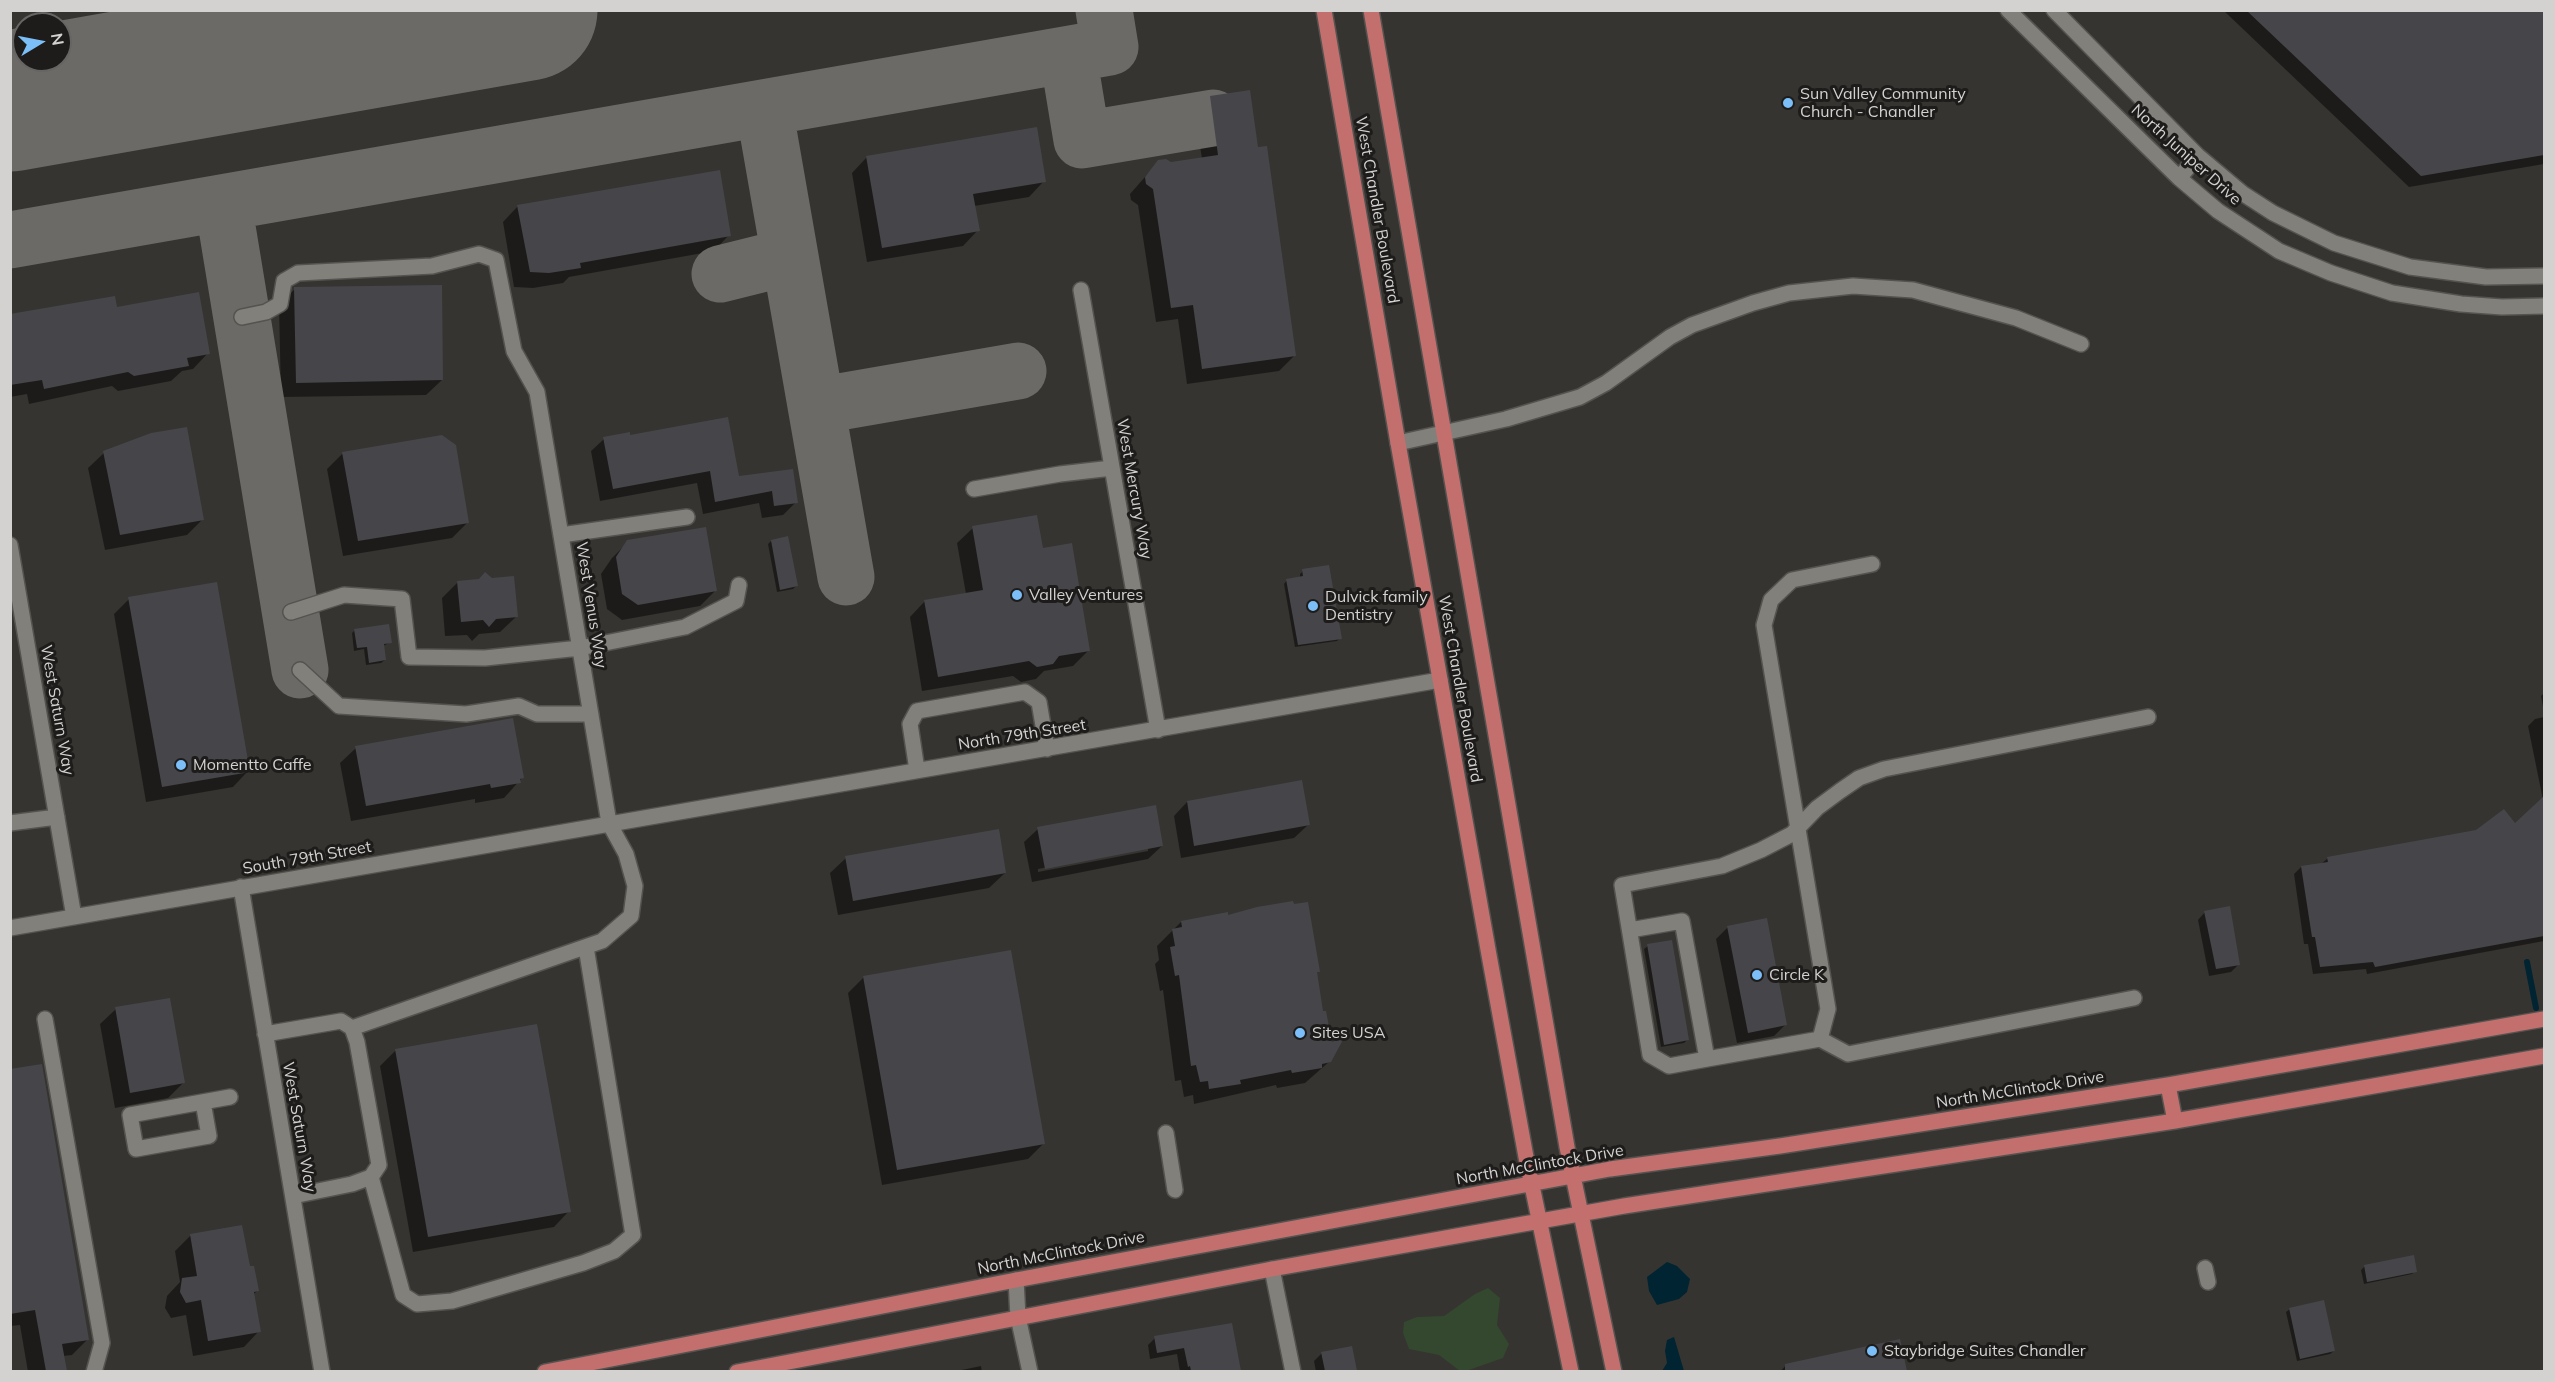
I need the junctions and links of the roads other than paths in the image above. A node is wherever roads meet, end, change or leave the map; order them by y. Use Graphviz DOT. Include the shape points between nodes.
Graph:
graph roads {
  1 [pos="1324,10"];
  2 [pos="1371,10"];
  3 [pos="2008,10"];
  4 [pos="2054,10"];
  5 [pos="2198,156"];
  6 [pos="2179,178"];
  7 [pos="2544,276"];
  8 [pos="1081,290"];
  9 [pos="2544,306"];
  10 [pos="242,317"];
  11 [pos="2081,344"];
  12 [pos="1445,433"];
  13 [pos="1398,443"];
  14 [pos="1112,468"];
  15 [pos="974,489"];
  16 [pos="687,518"];
  17 [pos="561,535"];
  18 [pos="10,545"];
  19 [pos="1872,564"];
  20 [pos="739,585"];
  21 [pos="291,612"];
  22 [pos="580,648"];
  23 [pos="300,670"];
  24 [pos="1440,680"];
  25 [pos="591,714"];
  26 [pos="2148,717"];
  27 [pos="1158,730"];
  28 [pos="1047,749"];
  29 [pos="917,770"];
  30 [pos="57,817"];
  31 [pos="10,823"];
  32 [pos="609,823"];
  33 [pos="1797,828"];
  34 [pos="241,888"];
  35 [pos="74,916"];
  36 [pos="10,928"];
  37 [pos="1630,930"];
  38 [pos="586,947"];
  39 [pos="2134,998"];
  40 [pos="45,1019"];
  41 [pos="2544,1019"];
  42 [pos="352,1028"];
  43 [pos="265,1034"];
  44 [pos="1820,1039"];
  45 [pos="2544,1056"];
  46 [pos="1707,1059"];
  47 [pos="2169,1085"];
  48 [pos="230,1097"];
  49 [pos="203,1102"];
  50 [pos="2175,1121"];
  51 [pos="1166,1133"];
  52 [pos="371,1177"];
  53 [pos="1573,1177"];
  54 [pos="1532,1184"];
  55 [pos="1175,1190"];
  56 [pos="292,1196"];
  57 [pos="1581,1214"];
  58 [pos="1539,1222"];
  59 [pos="1272,1269"];
  60 [pos="1016,1280"];
  61 [pos="1018,1317"];
  62 [pos="94,1371"];
  63 [pos="322,1371"];
  64 [pos="545,1371"];
  65 [pos="737,1371"];
  66 [pos="1030,1371"];
  67 [pos="1293,1371"];
  68 [pos="1571,1371"];
  69 [pos="1614,1371"];
  1 -- 13 [label="main road, West Chandler Boulevard"];
  2 -- 12 [label="main road, West Chandler Boulevard"];
  3 -- 6 [label="street, North Juniper Drive"];
  4 -- 5 [label="street, North Juniper Drive"];
  5 -- 6 [label="street"];
  5 -- 7 [label="street, North Juniper Drive" via="2273,213 2376,258 2445,273"];
  6 -- 9 [label="street, North Juniper Drive" via="2218,211 2279,251 2368,286 2461,304"];
  8 -- 14 [label="street, West Mercury Way"];
  10 -- 17 [label="street, West Venus Way" via="266,312 280,304 284,280 298,273 432,266 479,254 496,260 514,351 537,392"];
  11 -- 12 [label="street" via="2016,318 1913,290 1853,286 1789,293 1692,325 1580,397"];
  12 -- 13 [label="street"];
  12 -- 53 [label="main road, West Chandler Boulevard"];
  13 -- 24 [label="main road, West Chandler Boulevard"];
  14 -- 15 [label="street"];
  14 -- 27 [label="street, West Mercury Way"];
  16 -- 17 [label="street"];
  17 -- 22 [label="street, West Venus Way"];
  18 -- 30 [label="street, West Saturn Way"];
  19 -- 33 [label="street" via="1792,580 1768,608 1764,625"];
  20 -- 22 [label="street" via="736,601 686,627"];
  21 -- 22 [label="street" via="344,595 402,599 409,657 485,658"];
  22 -- 25 [label="street, West Venus Way"];
  23 -- 25 [label="street" via="339,705 466,714 519,706 537,714"];
  24 -- 27 [label="street, North 79th Street"];
  24 -- 54 [label="main road, West Chandler Boulevard"];
  25 -- 32 [label="street, West Venus Way"];
  26 -- 33 [label="street" via="1884,769 1859,778"];
  27 -- 28 [label="street, North 79th Street"];
  28 -- 29 [label="street, North 79th Street"];
  28 -- 29 [label="street" via="1039,702 1025,692 917,711 909,724"];
  29 -- 32 [label="street, North 79th Street"];
  30 -- 31 [label="street"];
  30 -- 35 [label="street, West Saturn Way"];
  32 -- 34 [label="street, South 79th Street"];
  32 -- 38 [label="street, West Venus Way" via="626,854 635,886 631,916 602,941"];
  33 -- 37 [label="street" via="1761,850 1722,866 1622,885"];
  33 -- 44 [label="street" via="1828,1009"];
  34 -- 35 [label="street, South 79th Street"];
  34 -- 43 [label="street, West Saturn Way"];
  35 -- 36 [label="street, South 79th Street"];
  37 -- 46 [label="street" via="1650,1055 1669,1066"];
  37 -- 46 [label="street" via="1682,921"];
  38 -- 42 [label="street, West Venus Way"];
  38 -- 52 [label="street" via="633,1234 614,1251 583,1263 452,1301 417,1305 404,1295"];
  39 -- 44 [label="street" via="1848,1054"];
  40 -- 62 [label="street" via="102,1343"];
  41 -- 47 [label="main road, North McClintock Drive"];
  42 -- 43 [label="street" via="341,1021"];
  42 -- 52 [label="street" via="379,1165"];
  43 -- 56 [label="street, West Saturn Way"];
  44 -- 46 [label="street"];
  45 -- 50 [label="main road"];
  47 -- 50 [label="main road"];
  47 -- 53 [label="main road, North McClintock Drive"];
  48 -- 49 [label="street"];
  49 -- 49 [label="street" via="130,1115 136,1149 208,1136"];
  50 -- 57 [label="main road"];
  51 -- 55 [label="street"];
  52 -- 56 [label="street"];
  53 -- 54 [label="main road, North McClintock Drive"];
  53 -- 57 [label="main road, West Chandler Boulevard"];
  54 -- 58 [label="main road, West Chandler Boulevard"];
  54 -- 60 [label="main road, North McClintock Drive"];
  56 -- 63 [label="street, West Saturn Way"];
  57 -- 58 [label="main road"];
  57 -- 69 [label="main road, West Chandler Boulevard"];
  58 -- 59 [label="main road"];
  58 -- 68 [label="main road, West Chandler Boulevard"];
  59 -- 61 [label="main road"];
  59 -- 67 [label="street"];
  60 -- 61 [label="street"];
  60 -- 64 [label="main road, North McClintock Drive"];
  61 -- 65 [label="main road"];
  61 -- 66 [label="street"];
}
